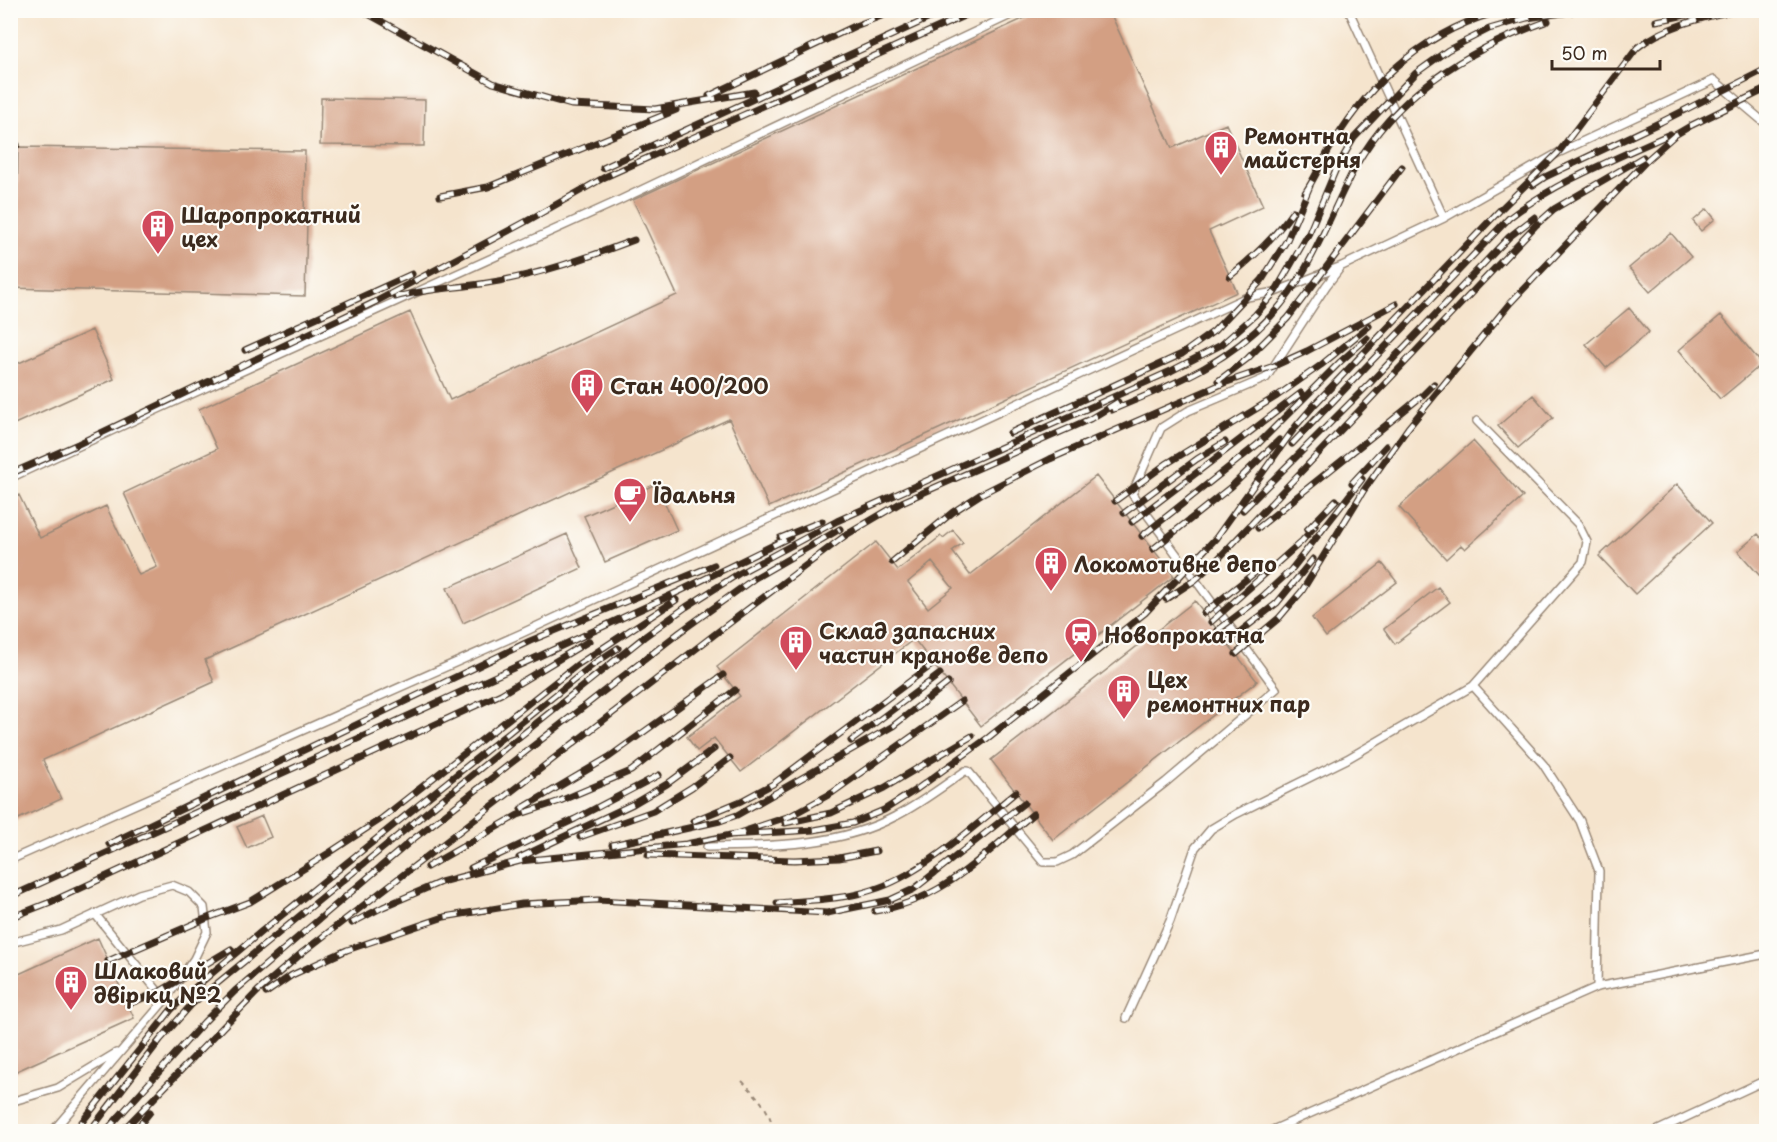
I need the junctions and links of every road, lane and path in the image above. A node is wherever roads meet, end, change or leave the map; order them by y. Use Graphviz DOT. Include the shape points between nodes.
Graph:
graph roads {
  1 [pos="1021,10"];
  2 [pos="1347,10"];
  3 [pos="1767,124"];
  4 [pos="1444,218"];
  5 [pos="1342,267"];
  6 [pos="1477,421"];
  7 [pos="10,478"];
  8 [pos="1473,686"];
  9 [pos="707,847"];
  10 [pos="10,860"];
  11 [pos="95,914"];
  12 [pos="10,943"];
  13 [pos="1767,954"];
  14 [pos="1598,987"];
  15 [pos="165,1000"];
  16 [pos="1126,1018"];
  17 [pos="124,1047"];
  18 [pos="1767,1080"];
  19 [pos="742,1081"];
  20 [pos="10,1102"];
  21 [pos="52,1131"];
  22 [pos="773,1131"];
  23 [pos="1268,1131"];
  24 [pos="1654,1131"];
  1 -- 7 [label="lane" via="618,201"];
  2 -- 4 [label="lane"];
  3 -- 4 [label="lane" via="1714,80 1558,153"];
  4 -- 5 [label="lane"];
  5 -- 9 [label="lane" via="1266,378 1188,411 1161,428 1132,494 1276,689 1166,783 1072,855 1056,862 1044,862 968,771 894,817 855,832 808,843"];
  5 -- 10 [label="lane" via="1275,292 1247,297 520,634"];
  6 -- 8 [label="lane" via="1578,524 1587,543 1583,562"];
  8 -- 14 [label="lane" via="1543,764 1580,821 1599,871"];
  8 -- 16 [label="lane" via="1347,759 1211,829 1195,848 1170,921"];
  11 -- 12 [label="lane" via="61,930"];
  11 -- 15 [label="lane"];
  11 -- 15 [label="lane" via="139,894 172,885 189,892 204,907 207,932 194,959"];
  13 -- 14 [label="lane"];
  14 -- 23 [label="lane"];
  15 -- 17 [label="lane"];
  17 -- 20 [label="lane" via="58,1088"];
  17 -- 21 [label="lane"];
  18 -- 24 [label="lane"];
  19 -- 22 [label="path" via="759,1097"];
}
